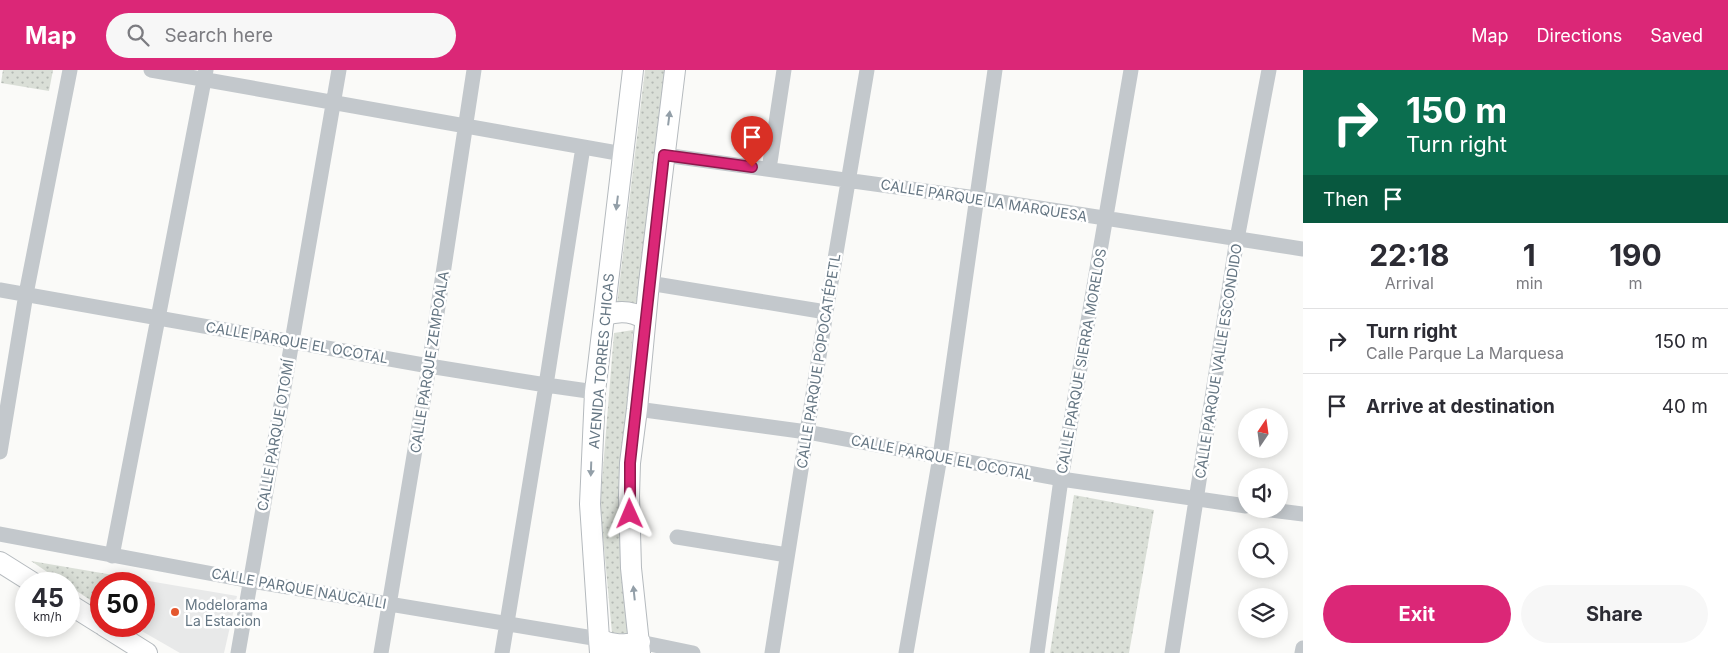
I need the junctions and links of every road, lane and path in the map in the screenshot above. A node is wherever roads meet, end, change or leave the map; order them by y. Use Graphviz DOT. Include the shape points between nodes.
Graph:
graph roads {
  1 [pos="70,70"];
  2 [pos="151,70"];
  3 [pos="339,70"];
  4 [pos="474,70"];
  5 [pos="633,70"];
  6 [pos="675,70"];
  7 [pos="784,70"];
  8 [pos="867,70"];
  9 [pos="995,70"];
  10 [pos="1131,70"];
  11 [pos="1269,70"];
  12 [pos="205,74"];
  13 [pos="335,102"];
  14 [pos="466,126"];
  15 [pos="583,147"];
  16 [pos="623,154"];
  17 [pos="664,155"];
  18 [pos="769,169"];
  19 [pos="848,180"];
  20 [pos="976,198"];
  21 [pos="1106,219"];
  22 [pos="1237,239"];
  23 [pos="1303,249"];
  24 [pos="649,283"];
  25 [pos="0,290"];
  26 [pos="26,294"];
  27 [pos="826,312"];
  28 [pos="604,316"];
  29 [pos="157,317"];
  30 [pos="645,320"];
  31 [pos="292,340"];
  32 [pos="429,366"];
  33 [pos="546,386"];
  34 [pos="595,392"];
  35 [pos="637,409"];
  36 [pos="807,432"];
  37 [pos="0,452"];
  38 [pos="940,458"];
  39 [pos="1061,479"];
  40 [pos="1196,500"];
  41 [pos="1238,505"];
  42 [pos="1288,512"];
  43 [pos="1303,514"];
  44 [pos="0,534"];
  45 [pos="677,537"];
  46 [pos="787,555"];
  47 [pos="112,556"];
  48 [pos="0,562"];
  49 [pos="16,572"];
  50 [pos="250,581"];
  51 [pos="389,604"];
  52 [pos="506,623"];
  53 [pos="122,637"];
  54 [pos="599,646"];
  55 [pos="640,647"];
  56 [pos="1303,648"];
  57 [pos="148,653"];
  58 [pos="238,653"];
  59 [pos="381,653"];
  60 [pos="502,653"];
  61 [pos="693,653"];
  62 [pos="772,653"];
  63 [pos="906,653"];
  64 [pos="1037,653"];
  65 [pos="1172,653"];
  66 [pos="1302,653"];
  1 -- 26 [label="street"];
  2 -- 12 [label="street"];
  3 -- 13 [label="street, CALLE PARQUE OTOMÍ"];
  4 -- 14 [label="street, CALLE PARQUE ZEMPOALA"];
  5 -- 16 [label="main road, AVENIDA TORRES CHICAS"];
  17 -- 6 [label="main road, one-way"];
  7 -- 18 [label="street"];
  8 -- 19 [label="street, CALLE PARQUE POPOCATÉPETL"];
  9 -- 20 [label="street"];
  10 -- 21 [label="street, CALLE PARQUE SIERRA MORELOS"];
  11 -- 22 [label="street, CALLE PARQUE VALLE ESCONDIDO"];
  12 -- 13 [label="street"];
  12 -- 29 [label="street"];
  13 -- 14 [label="street"];
  13 -- 31 [label="street, CALLE PARQUE OTOMÍ"];
  14 -- 15 [label="street"];
  14 -- 32 [label="street, CALLE PARQUE ZEMPOALA"];
  15 -- 16 [label="street"];
  15 -- 33 [label="street"];
  16 -- 28 [label="main road, AVENIDA TORRES CHICAS, one-way"];
  17 -- 18 [label="street, CALLE PARQUE LA MARQUESA"];
  17 -- 24 [label="main road"];
  18 -- 19 [label="street, CALLE PARQUE LA MARQUESA"];
  19 -- 20 [label="street, CALLE PARQUE LA MARQUESA"];
  19 -- 27 [label="street, CALLE PARQUE POPOCATÉPETL"];
  20 -- 21 [label="street, CALLE PARQUE LA MARQUESA"];
  20 -- 38 [label="street"];
  21 -- 22 [label="street, CALLE PARQUE LA MARQUESA"];
  21 -- 39 [label="street, CALLE PARQUE SIERRA MORELOS"];
  22 -- 23 [label="street, CALLE PARQUE LA MARQUESA"];
  22 -- 40 [label="street, CALLE PARQUE VALLE ESCONDIDO"];
  24 -- 27 [label="street"];
  24 -- 30 [label="main road"];
  25 -- 26 [label="street, CALLE PARQUE EL OCOTAL"];
  26 -- 29 [label="street, CALLE PARQUE EL OCOTAL"];
  26 -- 37 [label="street"];
  27 -- 36 [label="street, CALLE PARQUE POPOCATÉPETL"];
  28 -- 30 [label="main road" via="619,312 639,315"];
  28 -- 34 [label="main road, AVENIDA TORRES CHICAS"];
  29 -- 31 [label="street, CALLE PARQUE EL OCOTAL"];
  29 -- 47 [label="street"];
  30 -- 35 [label="main road"];
  31 -- 32 [label="street, CALLE PARQUE EL OCOTAL"];
  31 -- 50 [label="street, CALLE PARQUE OTOMÍ"];
  32 -- 33 [label="street, CALLE PARQUE EL OCOTAL"];
  32 -- 51 [label="street, CALLE PARQUE ZEMPOALA"];
  33 -- 34 [label="street, CALLE PARQUE EL OCOTAL"];
  33 -- 52 [label="street"];
  34 -- 54 [label="main road, AVENIDA TORRES CHICAS, one-way" via="590,504"];
  35 -- 36 [label="street, CALLE PARQUE EL OCOTAL"];
  55 -- 35 [label="main road, one-way" via="631,568 629,496"];
  36 -- 38 [label="street, CALLE PARQUE EL OCOTAL"];
  36 -- 46 [label="street, CALLE PARQUE POPOCATÉPETL"];
  38 -- 39 [label="street, CALLE PARQUE EL OCOTAL"];
  38 -- 63 [label="street"];
  39 -- 40 [label="street, CALLE PARQUE EL OCOTAL"];
  39 -- 64 [label="street, CALLE PARQUE SIERRA MORELOS"];
  40 -- 41 [label="street, CALLE PARQUE EL OCOTAL"];
  40 -- 65 [label="street, CALLE PARQUE VALLE ESCONDIDO"];
  42 -- 43 [label="street"];
  44 -- 47 [label="street, CALLE PARQUE NAUCALLI"];
  45 -- 46 [label="street"];
  46 -- 62 [label="street, CALLE PARQUE POPOCATÉPETL"];
  47 -- 50 [label="street, CALLE PARQUE NAUCALLI"];
  48 -- 49 [label="main road"];
  50 -- 51 [label="street, CALLE PARQUE NAUCALLI"];
  50 -- 58 [label="street, CALLE PARQUE OTOMÍ"];
  51 -- 52 [label="street, CALLE PARQUE NAUCALLI"];
  51 -- 59 [label="street, CALLE PARQUE ZEMPOALA"];
  52 -- 54 [label="street, CALLE PARQUE NAUCALLI"];
  52 -- 60 [label="street"];
  53 -- 57 [label="main road"];
  54 -- 55 [label="main road" via="605,642"];
  55 -- 61 [label="street"];
  56 -- 66 [label="street"];
}
